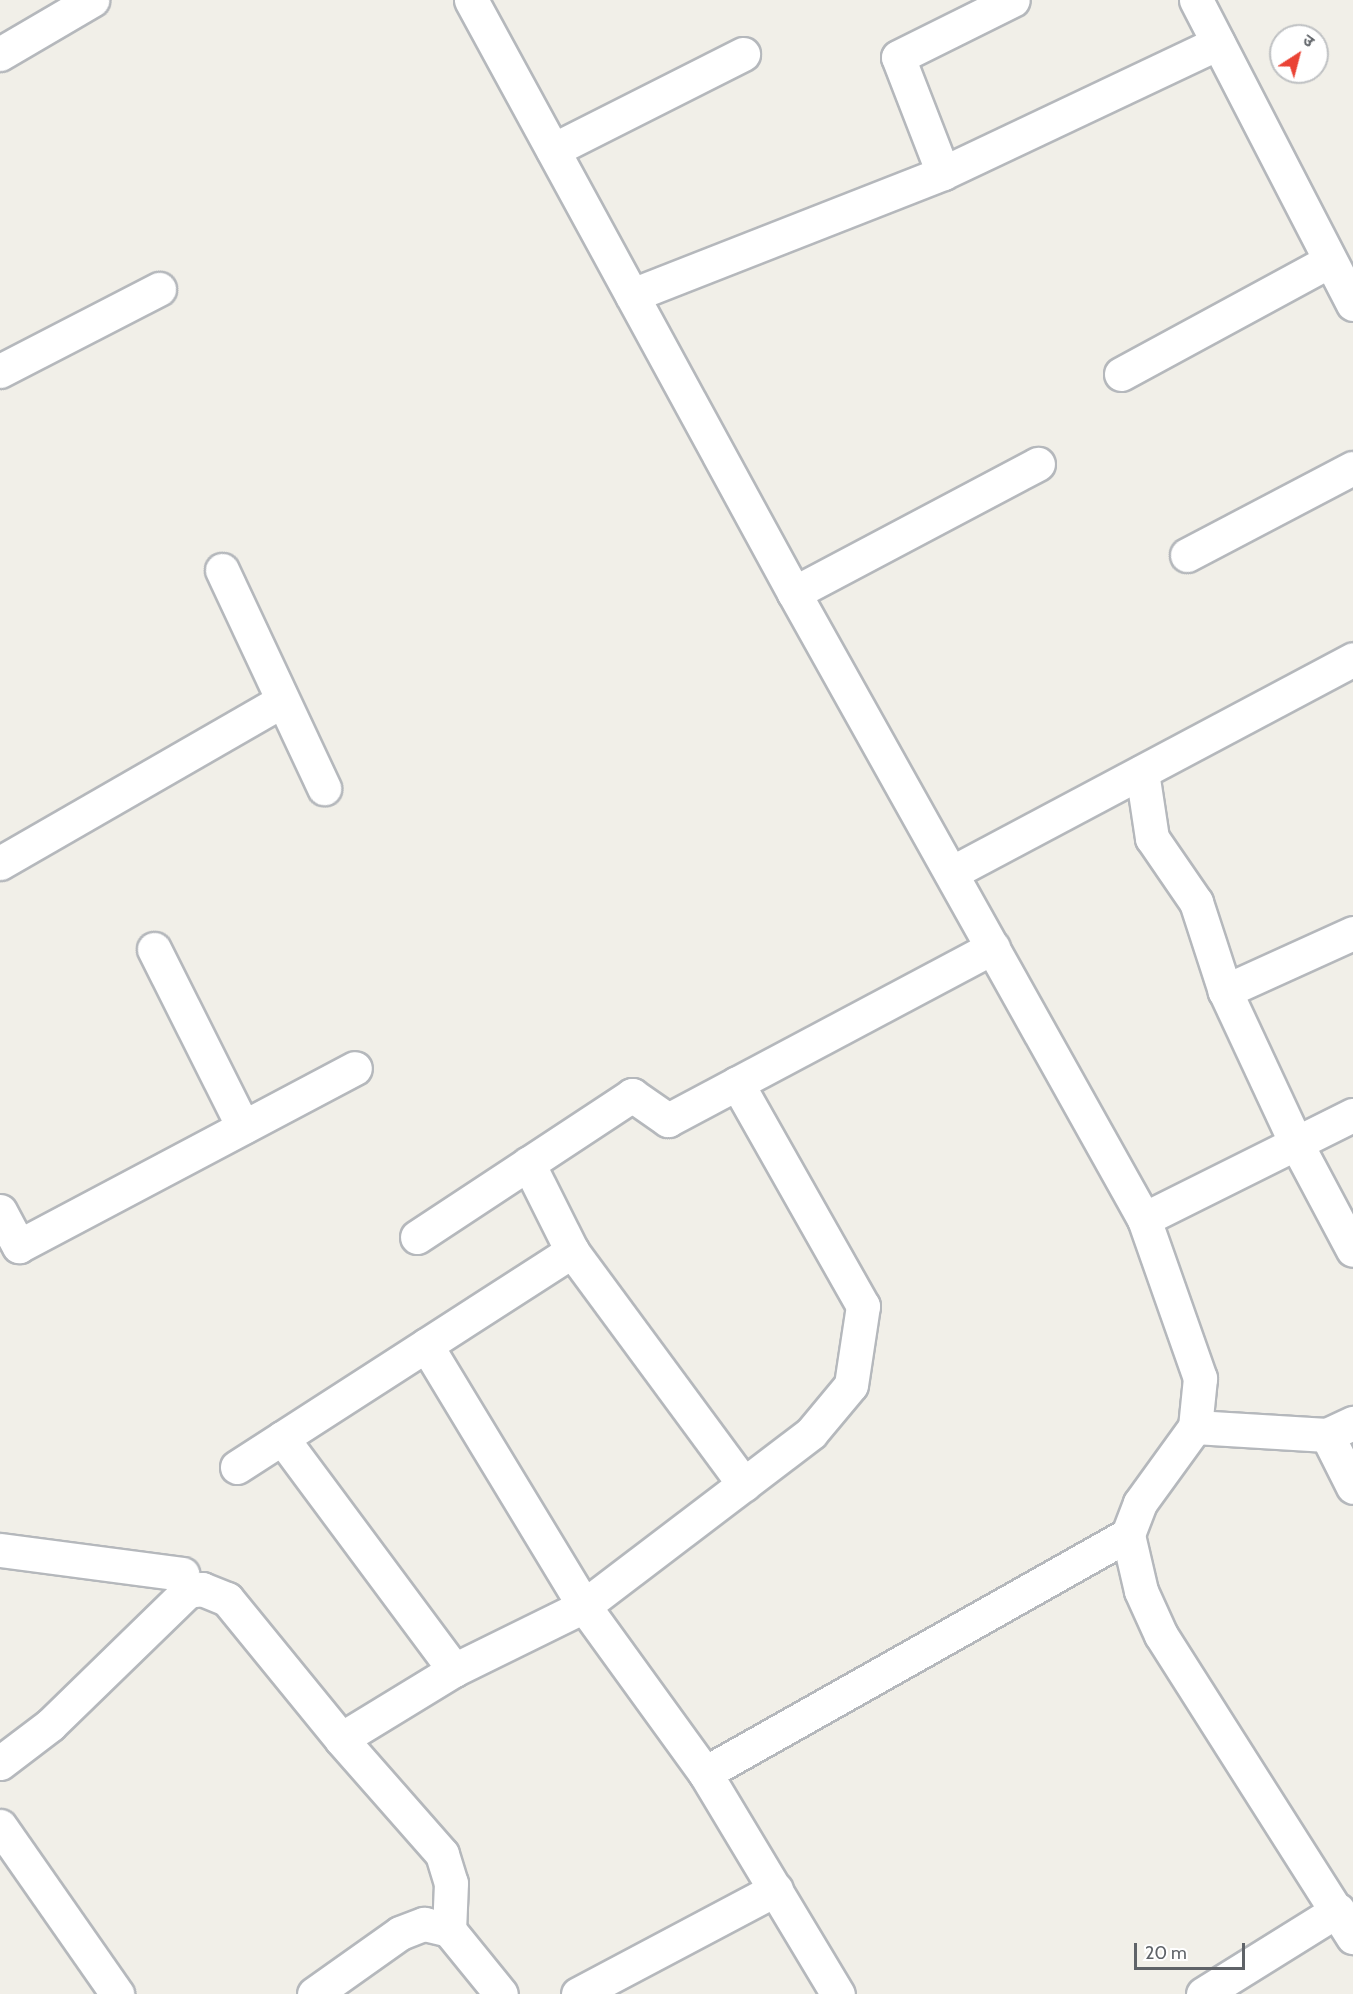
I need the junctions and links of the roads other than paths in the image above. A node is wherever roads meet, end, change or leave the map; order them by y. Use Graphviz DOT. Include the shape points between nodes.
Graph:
graph roads {
  1 [pos="92,0"];
  2 [pos="471,0"];
  3 [pos="1013,0"];
  4 [pos="1196,0"];
  5 [pos="1218,44"];
  6 [pos="0,54"];
  7 [pos="743,54"];
  8 [pos="553,150"];
  9 [pos="943,173"];
  10 [pos="1329,261"];
  11 [pos="159,289"];
  12 [pos="632,295"];
  13 [pos="1353,304"];
  14 [pos="0,371"];
  15 [pos="1120,374"];
  16 [pos="1038,464"];
  17 [pos="1353,468"];
  18 [pos="1187,555"];
  19 [pos="222,570"];
  20 [pos="794,593"];
  21 [pos="1353,659"];
  22 [pos="282,700"];
  23 [pos="1142,772"];
  24 [pos="324,788"];
  25 [pos="0,863"];
  26 [pos="953,872"];
  27 [pos="1353,933"];
  28 [pos="993,947"];
  29 [pos="154,949"];
  30 [pos="1225,992"];
  31 [pos="354,1068"];
  32 [pos="738,1083"];
  33 [pos="1353,1115"];
  34 [pos="243,1127"];
  35 [pos="1296,1143"];
  36 [pos="528,1163"];
  37 [pos="0,1211"];
  38 [pos="1144,1219"];
  39 [pos="417,1236"];
  40 [pos="1353,1250"];
  41 [pos="572,1251"];
  42 [pos="426,1345"];
  43 [pos="1195,1427"];
  44 [pos="1340,1429"];
  45 [pos="282,1438"];
  46 [pos="237,1467"];
  47 [pos="744,1484"];
  48 [pos="1353,1487"];
  49 [pos="1128,1535"];
  50 [pos="0,1550"];
  51 [pos="182,1574"];
  52 [pos="584,1606"];
  53 [pos="454,1670"];
  54 [pos="341,1739"];
  55 [pos="0,1763"];
  56 [pos="705,1773"];
  57 [pos="0,1826"];
  58 [pos="776,1889"];
  59 [pos="1345,1923"];
  60 [pos="449,1930"];
  61 [pos="117,1994"];
  62 [pos="314,1994"];
  63 [pos="501,1994"];
  64 [pos="578,1994"];
  65 [pos="838,1994"];
  66 [pos="1203,1994"];
  1 -- 6 [label="street"];
  2 -- 8 [label="street"];
  3 -- 9 [label="street" via="898,57"];
  4 -- 5 [label="street"];
  5 -- 9 [label="street"];
  5 -- 10 [label="street"];
  7 -- 8 [label="street"];
  8 -- 12 [label="street"];
  9 -- 12 [label="street"];
  10 -- 13 [label="street"];
  10 -- 15 [label="street"];
  11 -- 14 [label="street"];
  12 -- 20 [label="street"];
  16 -- 20 [label="street"];
  17 -- 18 [label="street"];
  19 -- 22 [label="street"];
  20 -- 26 [label="street"];
  21 -- 23 [label="street"];
  22 -- 24 [label="street"];
  22 -- 25 [label="street"];
  23 -- 26 [label="street"];
  23 -- 30 [label="street" via="1152,838 1196,902"];
  26 -- 28 [label="street"];
  27 -- 30 [label="street"];
  28 -- 32 [label="street"];
  28 -- 38 [label="street"];
  29 -- 34 [label="street"];
  30 -- 35 [label="street"];
  31 -- 34 [label="street"];
  32 -- 36 [label="street" via="668,1120 632,1095"];
  32 -- 47 [label="street" via="863,1306 852,1385 811,1433"];
  33 -- 35 [label="street"];
  34 -- 37 [label="street" via="19,1246"];
  35 -- 38 [label="street"];
  35 -- 40 [label="street"];
  36 -- 39 [label="street"];
  36 -- 41 [label="street"];
  38 -- 43 [label="street" via="1200,1378"];
  41 -- 42 [label="street"];
  41 -- 47 [label="street"];
  42 -- 45 [label="street"];
  42 -- 52 [label="street"];
  43 -- 44 [label="street"];
  43 -- 49 [label="street" via="1140,1503"];
  44 -- 48 [label="street"];
  45 -- 46 [label="street"];
  45 -- 53 [label="street"];
  47 -- 52 [label="street"];
  49 -- 56 [label="street"];
  49 -- 59 [label="street" via="1141,1591 1161,1635"];
  50 -- 51 [label="street"];
  52 -- 53 [label="street"];
  52 -- 56 [label="street"];
  53 -- 54 [label="street"];
  54 -- 55 [label="street" via="227,1599 202,1589 188,1591 50,1725"];
  54 -- 60 [label="street" via="442,1854 451,1883"];
  56 -- 58 [label="street"];
  57 -- 61 [label="street"];
  58 -- 64 [label="street"];
  58 -- 65 [label="street"];
  59 -- 66 [label="street"];
  60 -- 62 [label="street" via="424,1923 400,1933"];
  60 -- 63 [label="street"];
}
